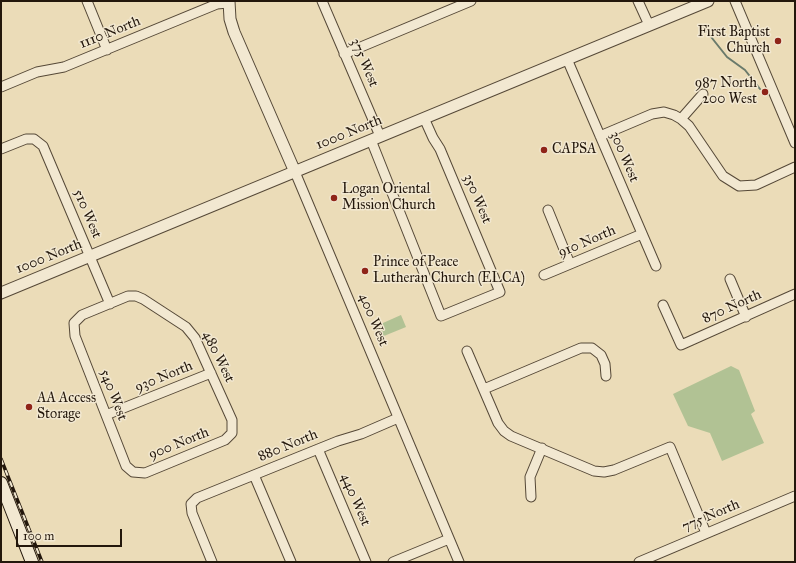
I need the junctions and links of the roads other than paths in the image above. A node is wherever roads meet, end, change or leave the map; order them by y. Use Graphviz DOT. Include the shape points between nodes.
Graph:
graph roads {
  1 [pos="87,1"];
  2 [pos="322,1"];
  3 [pos="471,1"];
  4 [pos="638,1"];
  5 [pos="708,1"];
  6 [pos="735,1"];
  7 [pos="228,2"];
  8 [pos="649,25"];
  9 [pos="107,50"];
  10 [pos="344,54"];
  11 [pos="567,59"];
  12 [pos="1,87"];
  13 [pos="703,94"];
  14 [pos="424,118"];
  15 [pos="681,118"];
  16 [pos="600,136"];
  17 [pos="376,138"];
  18 [pos="795,144"];
  19 [pos="1,149"];
  20 [pos="795,167"];
  21 [pos="295,172"];
  22 [pos="548,210"];
  23 [pos="642,234"];
  24 [pos="90,256"];
  25 [pos="570,264"];
  26 [pos="656,266"];
  27 [pos="544,275"];
  28 [pos="730,279"];
  29 [pos="1,293"];
  30 [pos="795,294"];
  31 [pos="110,304"];
  32 [pos="663,305"];
  33 [pos="441,316"];
  34 [pos="746,317"];
  35 [pos="467,350"];
  36 [pos="211,373"];
  37 [pos="606,376"];
  38 [pos="484,389"];
  39 [pos="106,415"];
  40 [pos="398,418"];
  41 [pos="232,433"];
  42 [pos="542,448"];
  43 [pos="318,449"];
  44 [pos="133,472"];
  45 [pos="254,475"];
  46 [pos="1,483"];
  47 [pos="795,496"];
  48 [pos="531,497"];
  49 [pos="706,534"];
  50 [pos="449,539"];
  51 [pos="32,562"];
  52 [pos="212,562"];
  53 [pos="290,562"];
  54 [pos="366,562"];
  55 [pos="393,562"];
  56 [pos="459,562"];
  57 [pos="639,562"];
  1 -- 9 [label="street"];
  2 -- 10 [label="street, 375 West"];
  3 -- 10 [label="street"];
  4 -- 8 [label="street"];
  5 -- 8 [label="street, 1000 North"];
  6 -- 18 [label="street"];
  7 -- 9 [label="street, 1110 North" via="217,4"];
  7 -- 21 [label="street, 400 West" via="234,32"];
  8 -- 11 [label="street, 1000 North"];
  9 -- 12 [label="street, 1110 North" via="64,67 37,72"];
  10 -- 17 [label="street, 375 West"];
  11 -- 14 [label="street, 1000 North"];
  11 -- 16 [label="street, 300 West"];
  13 -- 15 [label="street"];
  14 -- 17 [label="street, 1000 North"];
  14 -- 33 [label="street, 350 West" via="440,149 500,292"];
  15 -- 16 [label="street" via="664,112 652,114"];
  15 -- 20 [label="street" via="723,176 739,186 756,185"];
  16 -- 23 [label="street, 300 West"];
  17 -- 21 [label="street, 1000 North"];
  17 -- 33 [label="street, 375 West"];
  19 -- 24 [label="street, 510 West" via="26,139 34,139 43,146"];
  21 -- 24 [label="street, 1000 North"];
  21 -- 40 [label="street, 400 West"];
  22 -- 25 [label="street"];
  23 -- 25 [label="street, 910 North"];
  23 -- 26 [label="street, 300 West"];
  24 -- 29 [label="street, 1000 North"];
  24 -- 31 [label="street, 510 West"];
  25 -- 27 [label="street, 910 North"];
  28 -- 34 [label="street"];
  30 -- 34 [label="street, 870 North"];
  31 -- 36 [label="street, 480 West" via="128,296 136,296 186,327 195,338"];
  31 -- 39 [label="street, 540 West" via="82,315 74,323 75,336"];
  32 -- 34 [label="street, 870 North" via="681,345"];
  35 -- 38 [label="street"];
  36 -- 39 [label="street, 930 North"];
  36 -- 41 [label="street, 480 West" via="232,420"];
  37 -- 38 [label="street" via="601,355 592,348 581,348"];
  38 -- 42 [label="street" via="504,431"];
  39 -- 44 [label="street, 540 West" via="126,466"];
  40 -- 43 [label="street, 880 North"];
  40 -- 50 [label="street, 400 West"];
  41 -- 44 [label="street, 900 North" via="225,440 145,473"];
  42 -- 48 [label="street" via="530,477"];
  42 -- 49 [label="street" via="594,471 604,472 670,447"];
  43 -- 45 [label="street, 880 North"];
  43 -- 54 [label="street, 440 West"];
  45 -- 52 [label="street, 880 North" via="197,498 191,504 192,513"];
  45 -- 53 [label="street"];
  46 -- 51 [label="main road"];
  47 -- 49 [label="street, 775 North"];
  49 -- 57 [label="street, 775 North"];
  50 -- 55 [label="street"];
  50 -- 56 [label="street, 400 West"];
}
